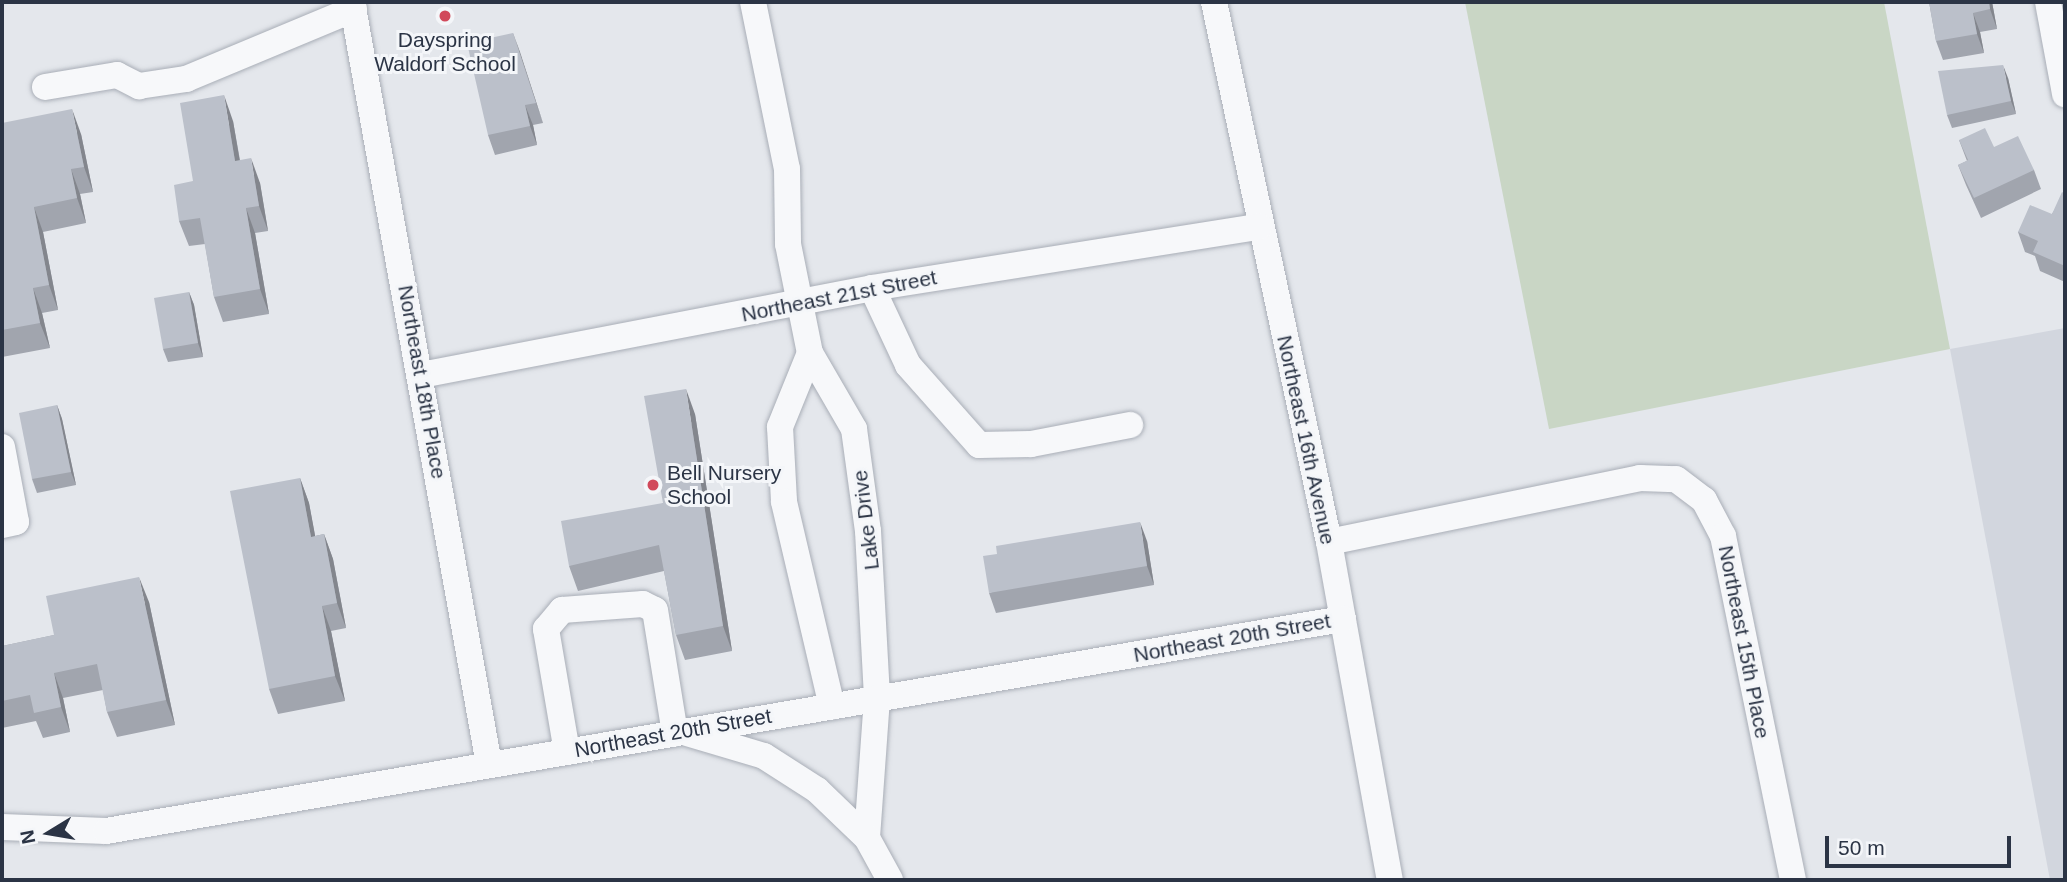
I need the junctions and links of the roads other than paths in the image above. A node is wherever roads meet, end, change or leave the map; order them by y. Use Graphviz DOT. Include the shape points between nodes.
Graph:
graph roads {
  1 [pos="753,2"];
  2 [pos="1214,2"];
  3 [pos="2048,2"];
  4 [pos="353,6"];
  5 [pos="45,88"];
  6 [pos="2065,94"];
  7 [pos="1259,227"];
  8 [pos="872,288"];
  9 [pos="799,304"];
  10 [pos="810,353"];
  11 [pos="421,375"];
  12 [pos="1130,425"];
  13 [pos="2,447"];
  14 [pos="2,525"];
  15 [pos="1329,542"];
  16 [pos="1343,619"];
  17 [pos="877,698"];
  18 [pos="832,706"];
  19 [pos="678,732"];
  20 [pos="567,752"];
  21 [pos="489,764"];
  22 [pos="2,827"];
  23 [pos="867,838"];
  24 [pos="890,880"];
  25 [pos="1390,880"];
  26 [pos="1793,880"];
  1 -- 9 [label="street, Lake Drive" via="787,170 788,244"];
  2 -- 7 [label="street, Northeast 16th Avenue"];
  3 -- 6 [label="street"];
  4 -- 5 [label="street" via="186,79 139,86 117,75"];
  4 -- 11 [label="street, Northeast 18th Place"];
  7 -- 8 [label="street, Northeast 21st Street"];
  7 -- 15 [label="street, Northeast 16th Avenue"];
  8 -- 9 [label="street, Northeast 21st Street"];
  8 -- 12 [label="street" via="908,365 979,444 1031,444"];
  9 -- 10 [label="street, Lake Drive"];
  9 -- 11 [label="street, Northeast 21st Street"];
  10 -- 17 [label="street, Lake Drive" via="854,429 877,624"];
  10 -- 18 [label="street" via="780,427 781,452 802,589"];
  11 -- 21 [label="street, Northeast 18th Place"];
  13 -- 14 [label="street" via="16,522"];
  15 -- 16 [label="street, Northeast 16th Avenue"];
  15 -- 26 [label="street, Northeast 15th Place" via="1640,478 1676,479 1704,500 1723,536"];
  16 -- 17 [label="street, Northeast 20th Street"];
  16 -- 25 [label="street, Northeast 16th Avenue"];
  17 -- 18 [label="street, Northeast 20th Street"];
  17 -- 23 [label="street, Lake Drive"];
  18 -- 19 [label="street, Northeast 20th Street"];
  19 -- 20 [label="street, Northeast 20th Street"];
  19 -- 20 [label="street" via="655,610 643,604 562,610 546,629"];
  19 -- 23 [label="street" via="764,756 817,790"];
  20 -- 21 [label="street, Northeast 20th Street"];
  21 -- 22 [label="street, Northeast 20th Street" via="106,831"];
  23 -- 24 [label="street"];
}
